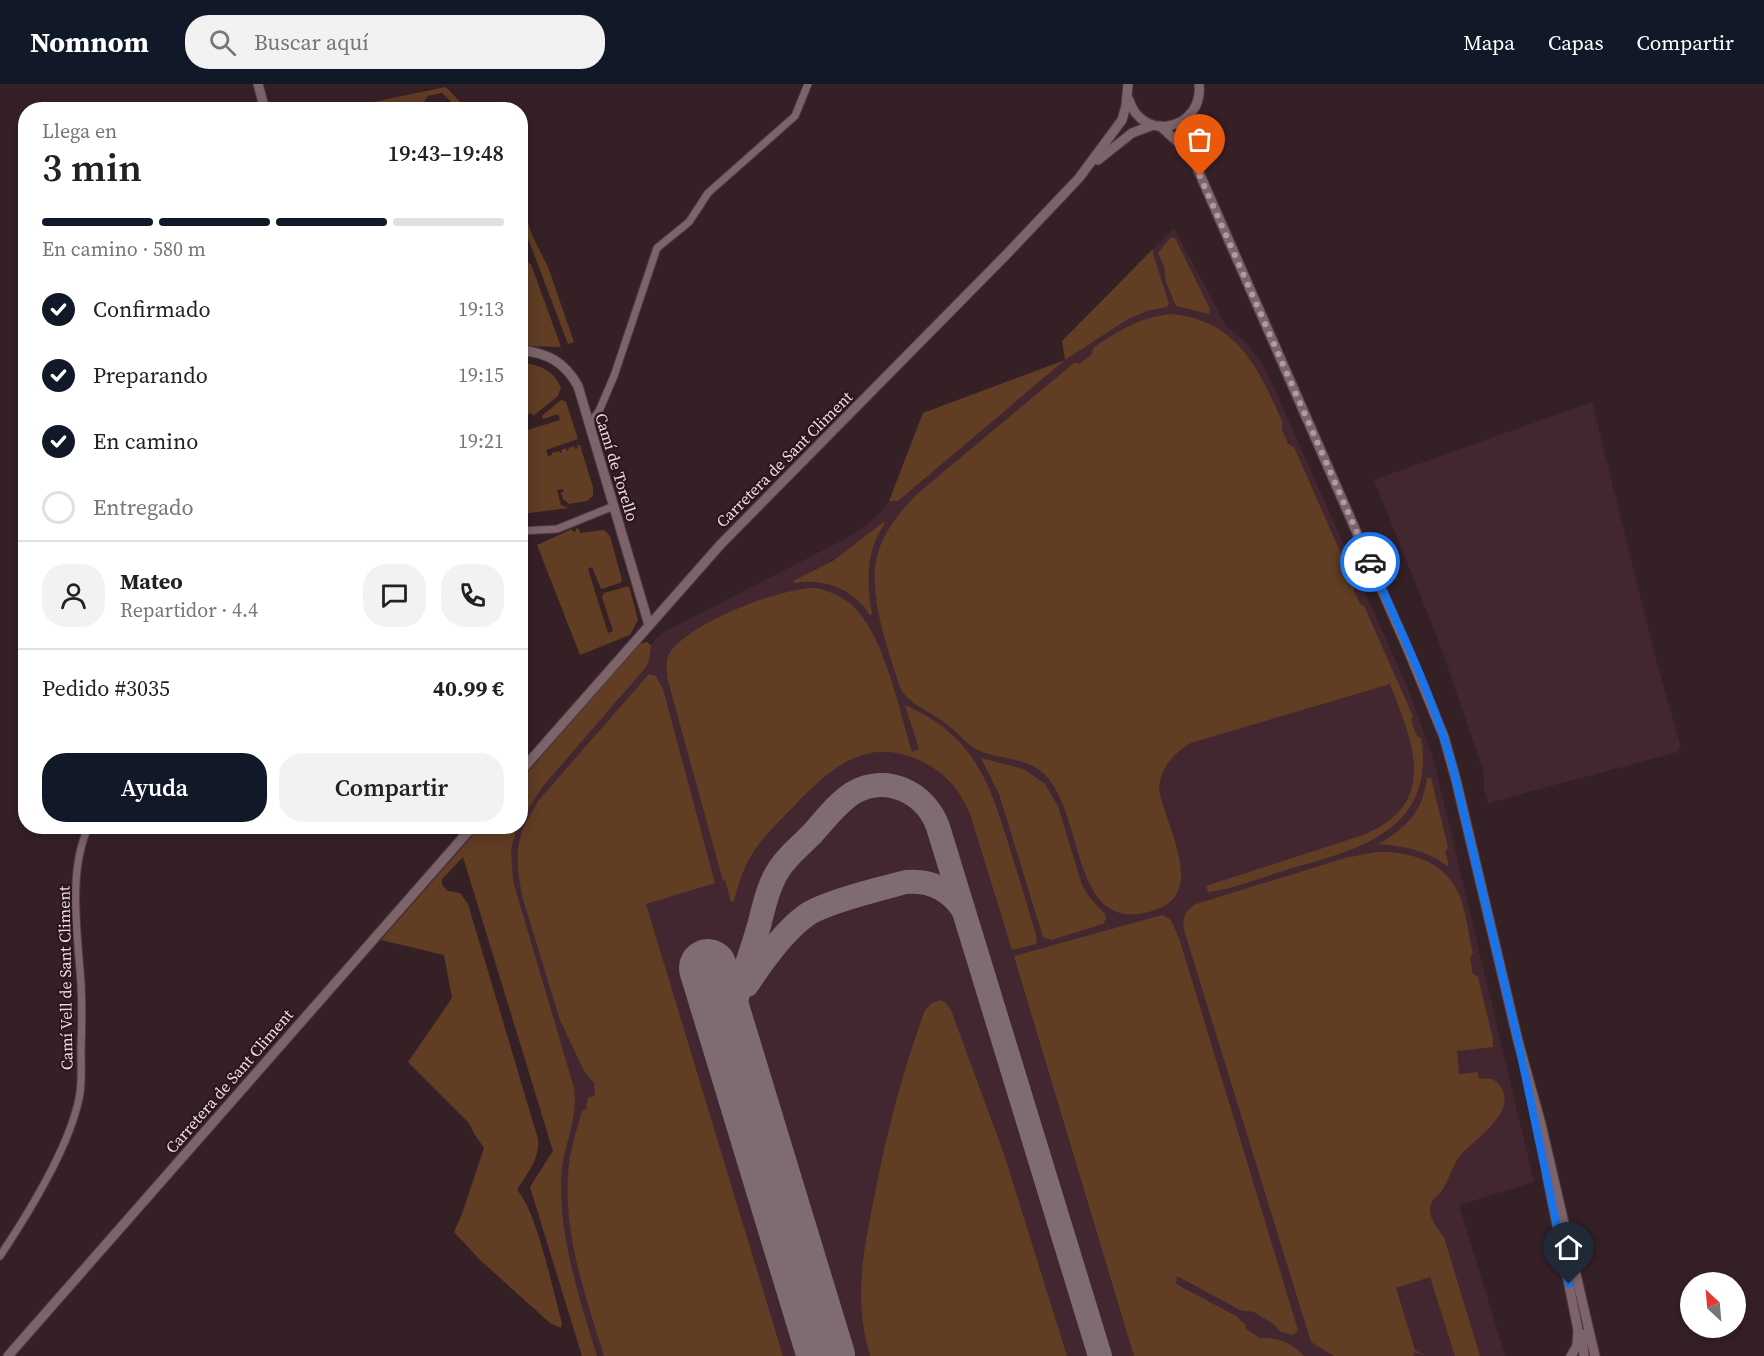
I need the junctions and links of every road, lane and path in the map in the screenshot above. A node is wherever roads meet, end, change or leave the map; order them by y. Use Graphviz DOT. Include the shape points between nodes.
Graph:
graph roads {
  1 [pos="258,84"];
  2 [pos="808,84"];
  3 [pos="1128,84"];
  4 [pos="1199,84"];
  5 [pos="1127,95"];
  6 [pos="263,102"];
  7 [pos="1190,114"];
  8 [pos="1156,126"];
  9 [pos="1191,154"];
  10 [pos="1079,178"];
  11 [pos="528,352"];
  12 [pos="589,424"];
  13 [pos="614,507"];
  14 [pos="528,531"];
  15 [pos="649,626"];
  16 [pos="528,763"];
  17 [pos="86,834"];
  18 [pos="466,834"];
  19 [pos="1518,1041"];
  20 [pos="1570,1248"];
  21 [pos="0,1256"];
  22 [pos="8,1356"];
  23 [pos="1570,1356"];
  24 [pos="1584,1356"];
  25 [pos="1595,1356"];
  1 -- 6 [label="main road"];
  2 -- 12 [label="street" via="795,116 708,193 689,222 657,249 614,376"];
  3 -- 5 [label="main road"];
  4 -- 7 [label="main road" via="1198,102"];
  5 -- 8 [label="main road" via="1139,117"];
  5 -- 10 [label="main road" via="1122,120"];
  7 -- 8 [label="main road" via="1179,123"];
  7 -- 9 [label="main road"];
  8 -- 9 [label="main road"];
  8 -- 10 [label="main road" via="1142,128 1124,138"];
  9 -- 19 [label="main road" via="1444,737"];
  10 -- 15 [label="main road, Carretera de Sant Climent" via="727,537"];
  11 -- 12 [label="main road, Camí de Torello" via="550,356 570,375 578,386"];
  12 -- 13 [label="main road, Camí de Torello"];
  13 -- 14 [label="street" via="556,529"];
  13 -- 15 [label="main road, Camí de Torello"];
  15 -- 16 [label="main road, Carretera de Sant Climent"];
  17 -- 21 [label="street, Camí Vell de Sant Climent" via="77,874 82,1011 77,1105 61,1148"];
  18 -- 22 [label="main road, Carretera de Sant Climent"];
  19 -- 20 [label="main road"];
  19 -- 23 [label="main road" via="1578,1330 1577,1346"];
  20 -- 24 [label="main road"];
  20 -- 25 [label="main road"];
}
